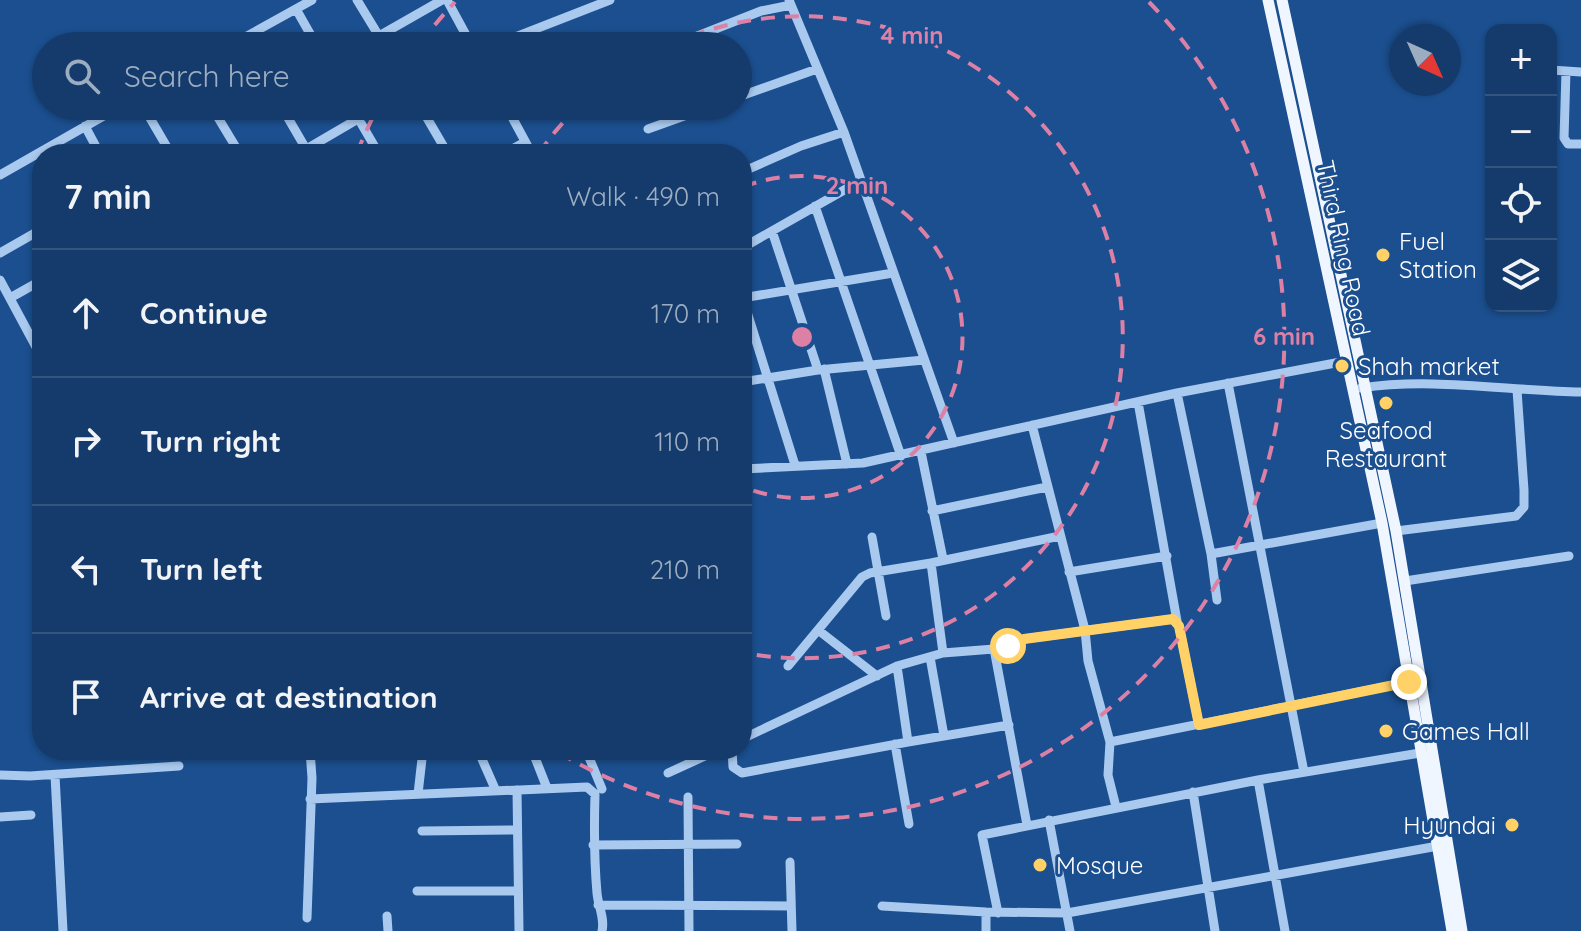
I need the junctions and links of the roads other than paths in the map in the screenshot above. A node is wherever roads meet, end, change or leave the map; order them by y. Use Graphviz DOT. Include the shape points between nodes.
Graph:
graph roads {
  1 [pos="312,0"];
  2 [pos="357,0"];
  3 [pos="444,0"];
  4 [pos="610,0"];
  5 [pos="1268,0"];
  6 [pos="1282,0"];
  7 [pos="790,3"];
  8 [pos="296,9"];
  9 [pos="260,32"];
  10 [pos="309,32"];
  11 [pos="377,32"];
  12 [pos="386,32"];
  13 [pos="463,32"];
  14 [pos="528,32"];
  15 [pos="708,32"];
  16 [pos="817,69"];
  17 [pos="1557,70"];
  18 [pos="1566,71"];
  19 [pos="1581,72"];
  20 [pos="752,92"];
  21 [pos="96,120"];
  22 [pos="151,120"];
  23 [pos="219,120"];
  24 [pos="288,120"];
  25 [pos="356,120"];
  26 [pos="359,120"];
  27 [pos="428,120"];
  28 [pos="513,120"];
  29 [pos="673,120"];
  30 [pos="85,126"];
  31 [pos="648,129"];
  32 [pos="844,132"];
  33 [pos="525,142"];
  34 [pos="62,144"];
  35 [pos="95,144"];
  36 [pos="165,144"];
  37 [pos="234,144"];
  38 [pos="301,144"];
  39 [pos="318,144"];
  40 [pos="373,144"];
  41 [pos="442,144"];
  42 [pos="521,144"];
  43 [pos="1581,144"];
  44 [pos="32,160"];
  45 [pos="752,168"];
  46 [pos="0,175"];
  47 [pos="860,181"];
  48 [pos="815,206"];
  49 [pos="772,231"];
  50 [pos="32,235"];
  51 [pos="752,242"];
  52 [pos="0,253"];
  53 [pos="893,273"];
  54 [pos="0,280"];
  55 [pos="841,282"];
  56 [pos="32,286"];
  57 [pos="790,290"];
  58 [pos="752,296"];
  59 [pos="10,298"];
  60 [pos="752,327"];
  61 [pos="32,339"];
  62 [pos="924,360"];
  63 [pos="1346,361"];
  64 [pos="869,365"];
  65 [pos="821,369"];
  66 [pos="768,376"];
  67 [pos="752,380"];
  68 [pos="1228,383"];
  69 [pos="1359,389"];
  70 [pos="1517,390"];
  71 [pos="1581,392"];
  72 [pos="1177,393"];
  73 [pos="1138,402"];
  74 [pos="1032,425"];
  75 [pos="954,443"];
  76 [pos="921,452"];
  77 [pos="901,456"];
  78 [pos="847,464"];
  79 [pos="752,465"];
  80 [pos="795,465"];
  81 [pos="1047,487"];
  82 [pos="932,511"];
  83 [pos="1382,523"];
  84 [pos="1396,531"];
  85 [pos="1060,536"];
  86 [pos="872,537"];
  87 [pos="1261,545"];
  88 [pos="1211,554"];
  89 [pos="1167,556"];
  90 [pos="1569,556"];
  91 [pos="943,559"];
  92 [pos="931,563"];
  93 [pos="1069,572"];
  94 [pos="879,573"];
  95 [pos="1405,581"];
  96 [pos="1217,600"];
  97 [pos="886,616"];
  98 [pos="1177,621"];
  99 [pos="818,630"];
  100 [pos="1085,630"];
  101 [pos="994,649"];
  102 [pos="943,653"];
  103 [pos="930,657"];
  104 [pos="788,666"];
  105 [pos="897,666"];
  106 [pos="877,676"];
  107 [pos="1409,682"];
  108 [pos="1292,706"];
  109 [pos="1009,725"];
  110 [pos="1199,725"];
  111 [pos="752,734"];
  112 [pos="944,736"];
  113 [pos="908,742"];
  114 [pos="1110,742"];
  115 [pos="895,744"];
  116 [pos="1420,753"];
  117 [pos="310,760"];
  118 [pos="422,760"];
  119 [pos="482,760"];
  120 [pos="536,760"];
  121 [pos="590,760"];
  122 [pos="696,760"];
  123 [pos="733,760"];
  124 [pos="179,766"];
  125 [pos="1304,772"];
  126 [pos="668,773"];
  127 [pos="0,775"];
  128 [pos="55,775"];
  129 [pos="1258,780"];
  130 [pos="547,788"];
  131 [pos="602,789"];
  132 [pos="517,790"];
  133 [pos="496,791"];
  134 [pos="1193,792"];
  135 [pos="418,794"];
  136 [pos="688,797"];
  137 [pos="310,799"];
  138 [pos="1116,807"];
  139 [pos="31,815"];
  140 [pos="0,817"];
  141 [pos="1049,820"];
  142 [pos="909,824"];
  143 [pos="1027,825"];
  144 [pos="517,830"];
  145 [pos="422,831"];
  146 [pos="688,843"];
  147 [pos="737,844"];
  148 [pos="593,845"];
  149 [pos="1438,846"];
  150 [pos="790,862"];
  151 [pos="1274,876"];
  152 [pos="1208,888"];
  153 [pos="417,891"];
  154 [pos="518,891"];
  155 [pos="598,905"];
  156 [pos="791,906"];
  157 [pos="882,906"];
  158 [pos="689,907"];
  159 [pos="986,912"];
  160 [pos="998,913"];
  161 [pos="1067,913"];
  162 [pos="387,916"];
  163 [pos="307,918"];
  164 [pos="1456,926"];
  165 [pos="63,931"];
  166 [pos="388,931"];
  167 [pos="519,931"];
  168 [pos="602,931"];
  169 [pos="689,931"];
  170 [pos="792,931"];
  171 [pos="986,931"];
  172 [pos="1070,931"];
  173 [pos="1215,931"];
  174 [pos="1285,931"];
  1 -- 8 [label="street"];
  2 -- 11 [label="street"];
  3 -- 12 [label="street"];
  3 -- 13 [label="street"];
  4 -- 14 [label="street"];
  5 -- 63 [label="main road, Third Ring Road"];
  6 -- 69 [label="main road"];
  7 -- 15 [label="street"];
  7 -- 16 [label="street"];
  8 -- 9 [label="street"];
  8 -- 10 [label="street"];
  16 -- 20 [label="street"];
  16 -- 32 [label="street"];
  17 -- 18 [label="street"];
  18 -- 19 [label="street"];
  18 -- 43 [label="street" via="1564,138 1568,144"];
  21 -- 30 [label="street"];
  22 -- 36 [label="street"];
  23 -- 37 [label="street"];
  24 -- 38 [label="street"];
  25 -- 39 [label="street"];
  26 -- 40 [label="street"];
  27 -- 41 [label="street"];
  28 -- 33 [label="street"];
  29 -- 31 [label="street"];
  30 -- 34 [label="street"];
  30 -- 35 [label="street"];
  32 -- 45 [label="street"];
  32 -- 47 [label="street"];
  33 -- 42 [label="street"];
  44 -- 46 [label="street"];
  47 -- 48 [label="street"];
  47 -- 53 [label="street"];
  48 -- 49 [label="street"];
  48 -- 55 [label="street"];
  49 -- 51 [label="street"];
  49 -- 57 [label="street"];
  50 -- 52 [label="street"];
  53 -- 55 [label="street"];
  53 -- 62 [label="street"];
  54 -- 59 [label="street"];
  55 -- 57 [label="street"];
  55 -- 64 [label="street"];
  56 -- 59 [label="street"];
  57 -- 58 [label="street"];
  57 -- 65 [label="street"];
  59 -- 61 [label="street"];
  60 -- 66 [label="street"];
  62 -- 64 [label="street"];
  62 -- 75 [label="street"];
  63 -- 68 [label="street"];
  63 -- 69 [label="main road, Third Ring Road"];
  64 -- 65 [label="street"];
  64 -- 77 [label="street"];
  65 -- 66 [label="street"];
  65 -- 78 [label="street"];
  66 -- 67 [label="street"];
  66 -- 80 [label="street"];
  68 -- 72 [label="street"];
  68 -- 87 [label="street"];
  69 -- 70 [label="street" via="1382,385"];
  69 -- 83 [label="main road, Third Ring Road"];
  69 -- 84 [label="main road"];
  70 -- 71 [label="street"];
  70 -- 84 [label="street" via="1524,507 1516,516"];
  72 -- 73 [label="street"];
  72 -- 88 [label="street"];
  73 -- 74 [label="street"];
  73 -- 89 [label="street"];
  74 -- 75 [label="street"];
  74 -- 81 [label="street"];
  75 -- 76 [label="street"];
  76 -- 77 [label="street"];
  76 -- 82 [label="street"];
  77 -- 78 [label="street"];
  78 -- 80 [label="street"];
  79 -- 80 [label="street"];
  81 -- 82 [label="street"];
  81 -- 85 [label="street"];
  82 -- 91 [label="street"];
  83 -- 87 [label="street"];
  83 -- 107 [label="main road, Third Ring Road"];
  84 -- 95 [label="main road"];
  85 -- 91 [label="street"];
  85 -- 93 [label="street"];
  86 -- 94 [label="street"];
  87 -- 88 [label="street"];
  87 -- 108 [label="street"];
  88 -- 96 [label="street"];
  89 -- 93 [label="street"];
  89 -- 98 [label="street"];
  90 -- 95 [label="street"];
  91 -- 92 [label="street"];
  92 -- 94 [label="street"];
  92 -- 102 [label="street"];
  93 -- 100 [label="street"];
  94 -- 97 [label="street"];
  94 -- 99 [label="street" via="862,577"];
  95 -- 164 [label="main road"];
  98 -- 100 [label="street"];
  98 -- 110 [label="street"];
  99 -- 104 [label="street"];
  99 -- 106 [label="street"];
  100 -- 101 [label="street"];
  100 -- 114 [label="street"];
  101 -- 102 [label="street"];
  101 -- 109 [label="street"];
  102 -- 103 [label="street"];
  103 -- 105 [label="street"];
  103 -- 112 [label="street"];
  105 -- 106 [label="street"];
  105 -- 113 [label="street"];
  106 -- 111 [label="street"];
  107 -- 108 [label="street"];
  107 -- 116 [label="main road, Third Ring Road"];
  108 -- 110 [label="street"];
  108 -- 125 [label="street"];
  109 -- 112 [label="street"];
  109 -- 143 [label="street"];
  110 -- 114 [label="street"];
  112 -- 113 [label="street"];
  113 -- 115 [label="street"];
  114 -- 138 [label="street" via="1108,775"];
  115 -- 123 [label="street" via="742,773"];
  115 -- 142 [label="street"];
  116 -- 125 [label="street"];
  116 -- 149 [label="main road, Third Ring Road"];
  117 -- 137 [label="street"];
  118 -- 135 [label="street"];
  119 -- 133 [label="street"];
  120 -- 130 [label="street"];
  121 -- 131 [label="street"];
  122 -- 126 [label="street"];
  124 -- 128 [label="street"];
  125 -- 129 [label="street"];
  127 -- 128 [label="street"];
  128 -- 165 [label="street"];
  129 -- 134 [label="street"];
  129 -- 151 [label="street"];
  130 -- 132 [label="street"];
  130 -- 148 [label="street" via="593,789"];
  132 -- 133 [label="street"];
  132 -- 144 [label="street"];
  133 -- 135 [label="street"];
  134 -- 138 [label="street"];
  134 -- 152 [label="street"];
  135 -- 137 [label="street"];
  136 -- 146 [label="street"];
  137 -- 163 [label="street"];
  138 -- 141 [label="street"];
  139 -- 140 [label="street"];
  141 -- 143 [label="street"];
  141 -- 161 [label="street"];
  143 -- 160 [label="street" via="982,835"];
  144 -- 145 [label="street"];
  144 -- 154 [label="street"];
  146 -- 147 [label="street"];
  146 -- 148 [label="street"];
  146 -- 158 [label="street"];
  148 -- 155 [label="street"];
  149 -- 151 [label="street"];
  149 -- 164 [label="main road, Third Ring Road"];
  150 -- 156 [label="street"];
  151 -- 152 [label="street"];
  151 -- 174 [label="street"];
  152 -- 161 [label="street"];
  152 -- 173 [label="street"];
  153 -- 154 [label="street"];
  154 -- 167 [label="street"];
  155 -- 158 [label="street"];
  155 -- 168 [label="street"];
  156 -- 158 [label="street"];
  156 -- 170 [label="street"];
  157 -- 159 [label="street"];
  158 -- 169 [label="street"];
  159 -- 160 [label="street"];
  159 -- 171 [label="street"];
  160 -- 161 [label="street"];
  161 -- 172 [label="street"];
  162 -- 166 [label="street"];
}
